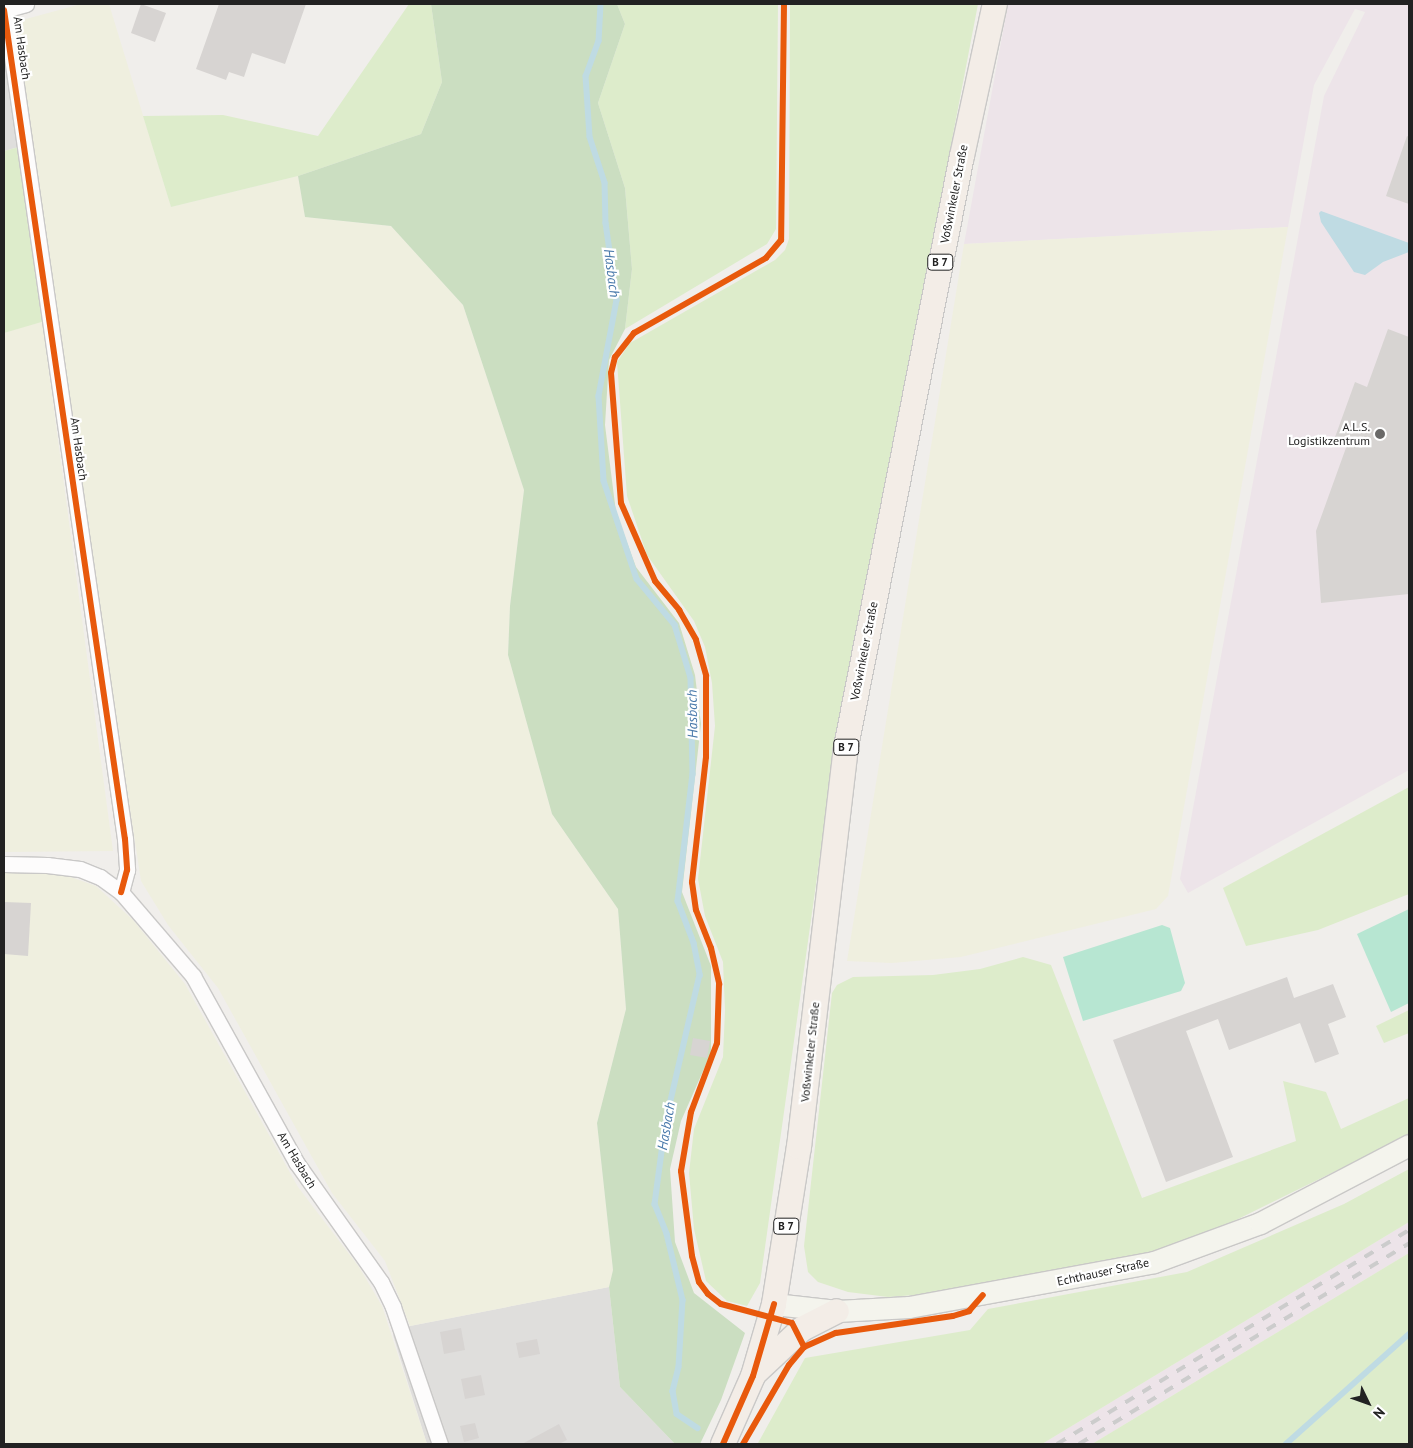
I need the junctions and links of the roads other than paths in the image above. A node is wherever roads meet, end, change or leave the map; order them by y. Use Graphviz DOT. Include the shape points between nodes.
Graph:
graph roads {
  1 [pos="26,4"];
  2 [pos="995,4"];
  3 [pos="5,10"];
  4 [pos="4,864"];
  5 [pos="121,892"];
  6 [pos="1409,1145"];
  7 [pos="774,1304"];
  8 [pos="837,1311"];
  9 [pos="753,1376"];
  10 [pos="440,1444"];
  11 [pos="723,1444"];
  1 -- 3 [label="street"];
  2 -- 7 [label="main road, Voßwinkeler Straße / B 7" via="958,175 846,747 799,1148"];
  3 -- 5 [label="street, Am Hasbach" via="125,838 127,870"];
  4 -- 5 [label="street, Am Hasbach" via="80,869 100,877"];
  5 -- 10 [label="street, Am Hasbach" via="193,976 296,1162 381,1282 393,1307"];
  6 -- 8 [label="main road, Echthauser Straße" via="1260,1223 1177,1255 1096,1275 939,1303 877,1311"];
  7 -- 8 [label="main road, Echthauser Straße"];
  7 -- 9 [label="main road, B 7"];
  8 -- 9 [label="main road" via="802,1329"];
  9 -- 11 [label="main road, B 7"];
}
